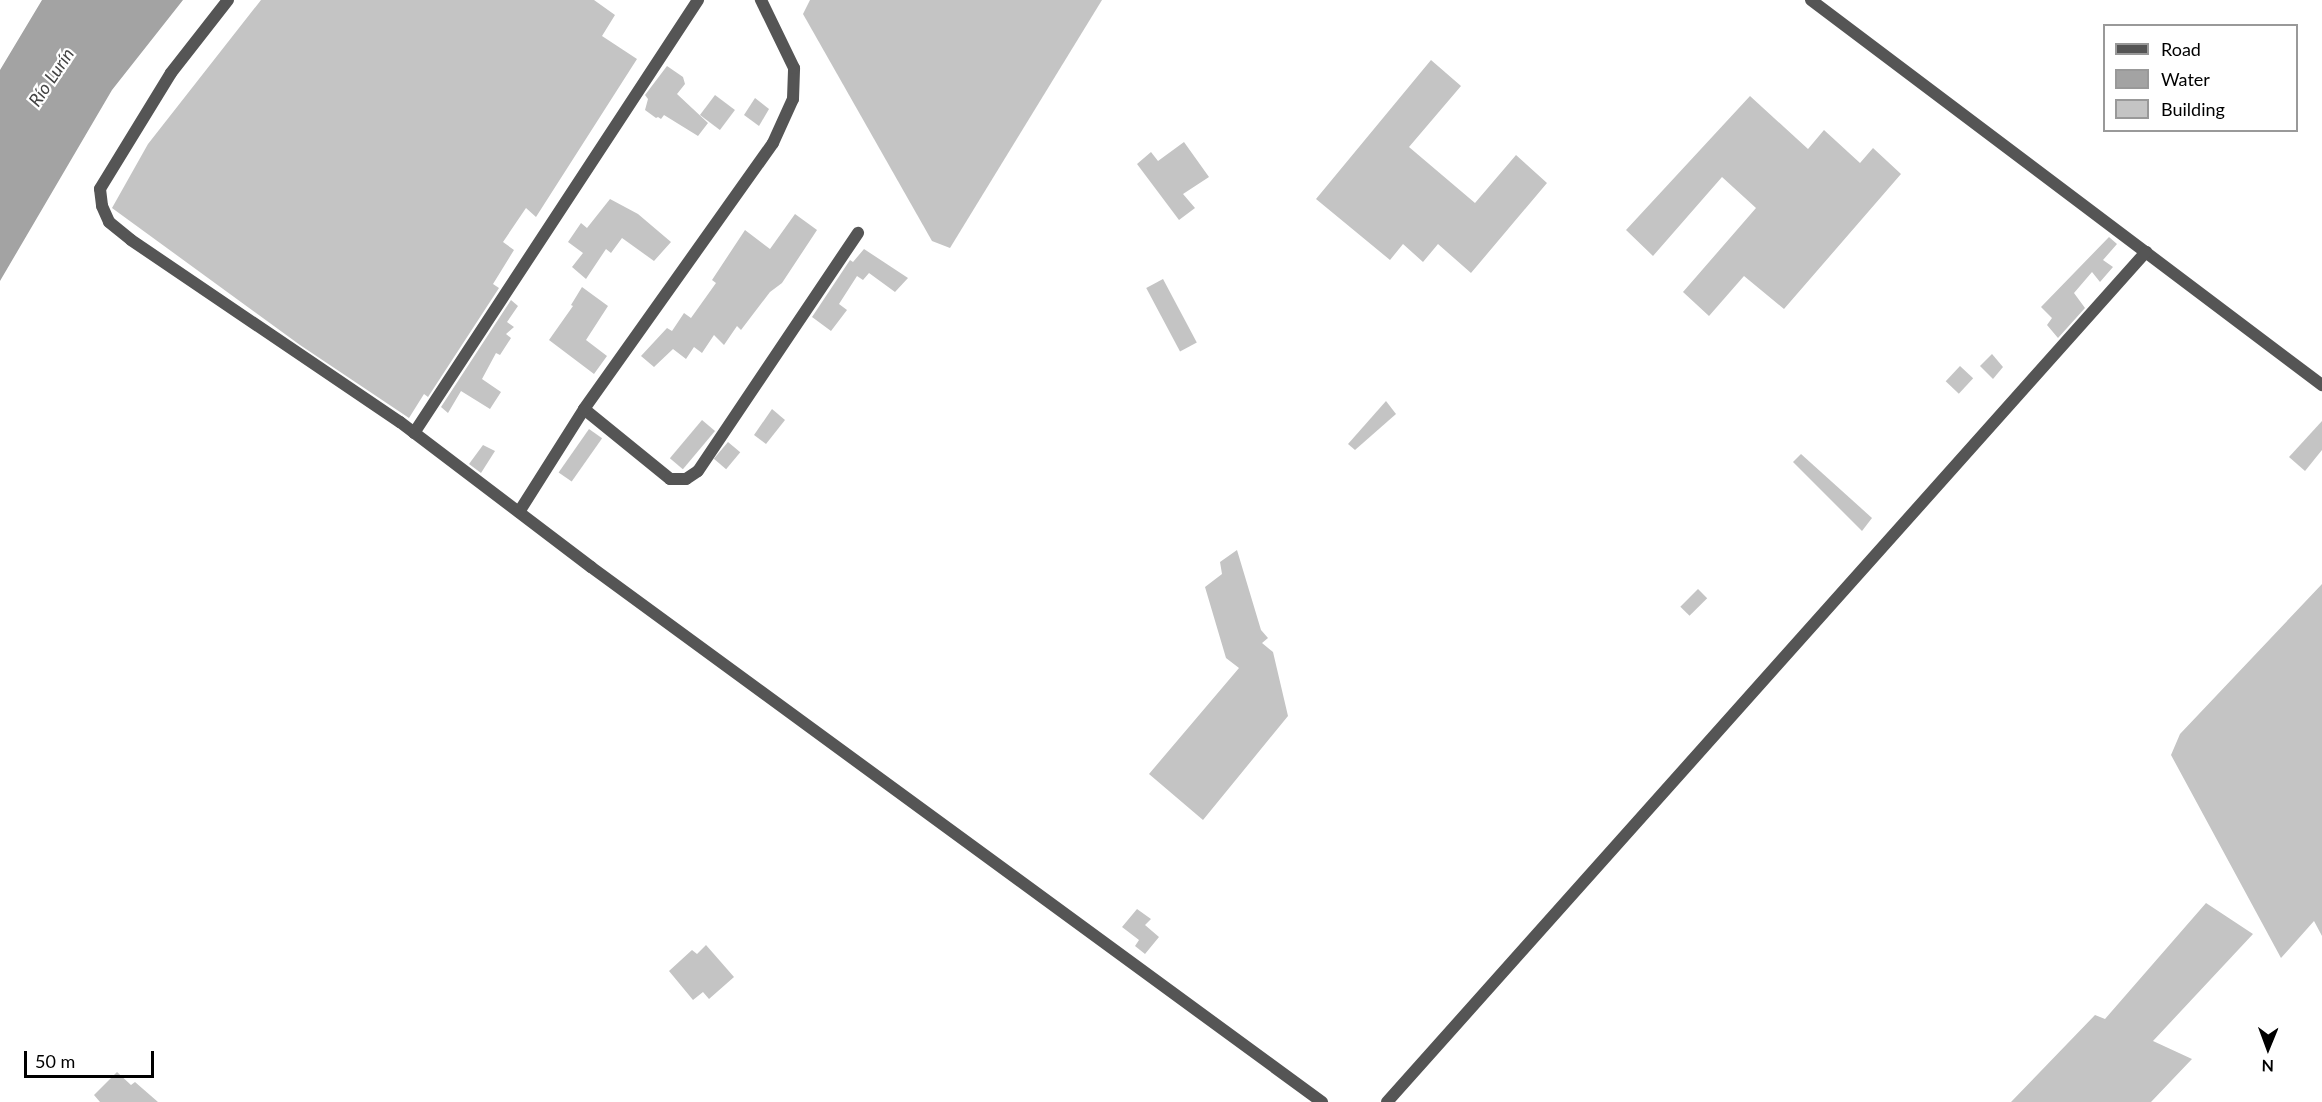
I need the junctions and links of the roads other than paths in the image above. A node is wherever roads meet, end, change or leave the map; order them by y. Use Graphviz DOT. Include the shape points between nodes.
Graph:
graph roads {
  1 [pos="228,0"];
  2 [pos="698,0"];
  3 [pos="761,0"];
  4 [pos="1811,0"];
  5 [pos="858,233"];
  6 [pos="2146,252"];
  7 [pos="2322,385"];
  8 [pos="585,410"];
  9 [pos="414,433"];
  10 [pos="519,512"];
  11 [pos="1322,1102"];
  12 [pos="1387,1102"];
  1 -- 9 [label="street" via="171,73 123,149 100,189 102,206 109,222 131,240"];
  2 -- 9 [label="street"];
  3 -- 8 [label="street" via="794,68 793,99 773,143"];
  4 -- 6 [label="street"];
  5 -- 8 [label="street" via="698,471 686,479 670,479"];
  6 -- 7 [label="street"];
  6 -- 12 [label="street"];
  8 -- 10 [label="street"];
  9 -- 10 [label="street"];
  10 -- 11 [label="street"];
}
